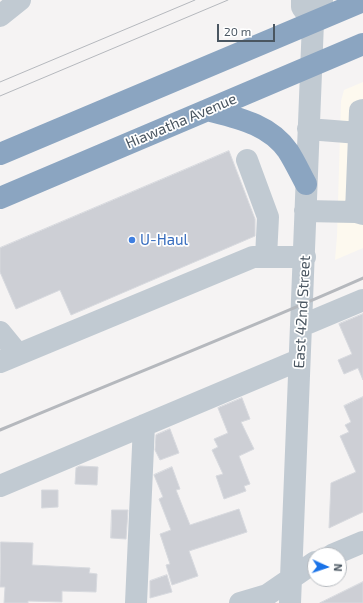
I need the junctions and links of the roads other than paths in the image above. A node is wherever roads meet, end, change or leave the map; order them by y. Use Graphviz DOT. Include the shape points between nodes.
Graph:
graph roads {
  1 [pos="20,0"];
  2 [pos="302,0"];
  3 [pos="322,0"];
  4 [pos="363,1"];
  5 [pos="0,16"];
  6 [pos="313,22"];
  7 [pos="363,44"];
  8 [pos="311,66"];
  9 [pos="207,110"];
  10 [pos="363,110"];
  11 [pos="308,129"];
  12 [pos="360,152"];
  13 [pos="0,154"];
  14 [pos="247,160"];
  15 [pos="306,184"];
  16 [pos="0,198"];
  17 [pos="360,205"];
  18 [pos="306,211"];
  19 [pos="266,257"];
  20 [pos="305,257"];
  21 [pos="363,300"];
  22 [pos="301,326"];
  23 [pos="0,332"];
  24 [pos="9,358"];
  25 [pos="299,360"];
  26 [pos="144,425"];
  27 [pos="0,486"];
  28 [pos="363,542"];
  29 [pos="347,549"];
  30 [pos="307,568"];
  31 [pos="291,579"];
  32 [pos="136,603"];
  33 [pos="240,603"];
  34 [pos="290,603"];
  1 -- 5 [label="street"];
  2 -- 6 [label="street" via="302,7"];
  3 -- 6 [label="street, East 42nd Street" via="321,10"];
  4 -- 6 [label="highway"];
  6 -- 8 [label="street, East 42nd Street"];
  6 -- 13 [label="highway"];
  7 -- 8 [label="highway, Hiawatha Avenue"];
  8 -- 9 [label="highway, Hiawatha Avenue"];
  8 -- 11 [label="street, East 42nd Street"];
  9 -- 15 [label="highway" via="254,123 273,135 288,152"];
  9 -- 16 [label="highway, Hiawatha Avenue"];
  10 -- 12 [label="street" via="360,111"];
  11 -- 12 [label="street"];
  11 -- 15 [label="street, East 42nd Street"];
  12 -- 17 [label="street"];
  14 -- 19 [label="street" via="268,217"];
  15 -- 18 [label="street, East 42nd Street"];
  17 -- 18 [label="street"];
  18 -- 20 [label="street, East 42nd Street"];
  19 -- 20 [label="street"];
  19 -- 24 [label="street" via="253,257"];
  20 -- 22 [label="street, East 42nd Street"];
  21 -- 22 [label="street"];
  22 -- 25 [label="street, East 42nd Street"];
  23 -- 24 [label="street"];
  25 -- 26 [label="street"];
  25 -- 31 [label="street, East 42nd Street"];
  26 -- 27 [label="street"];
  26 -- 32 [label="street"];
  28 -- 29 [label="street"];
  30 -- 31 [label="street"];
  31 -- 33 [label="street" via="267,595"];
  31 -- 34 [label="street, East 42nd Street"];
}
